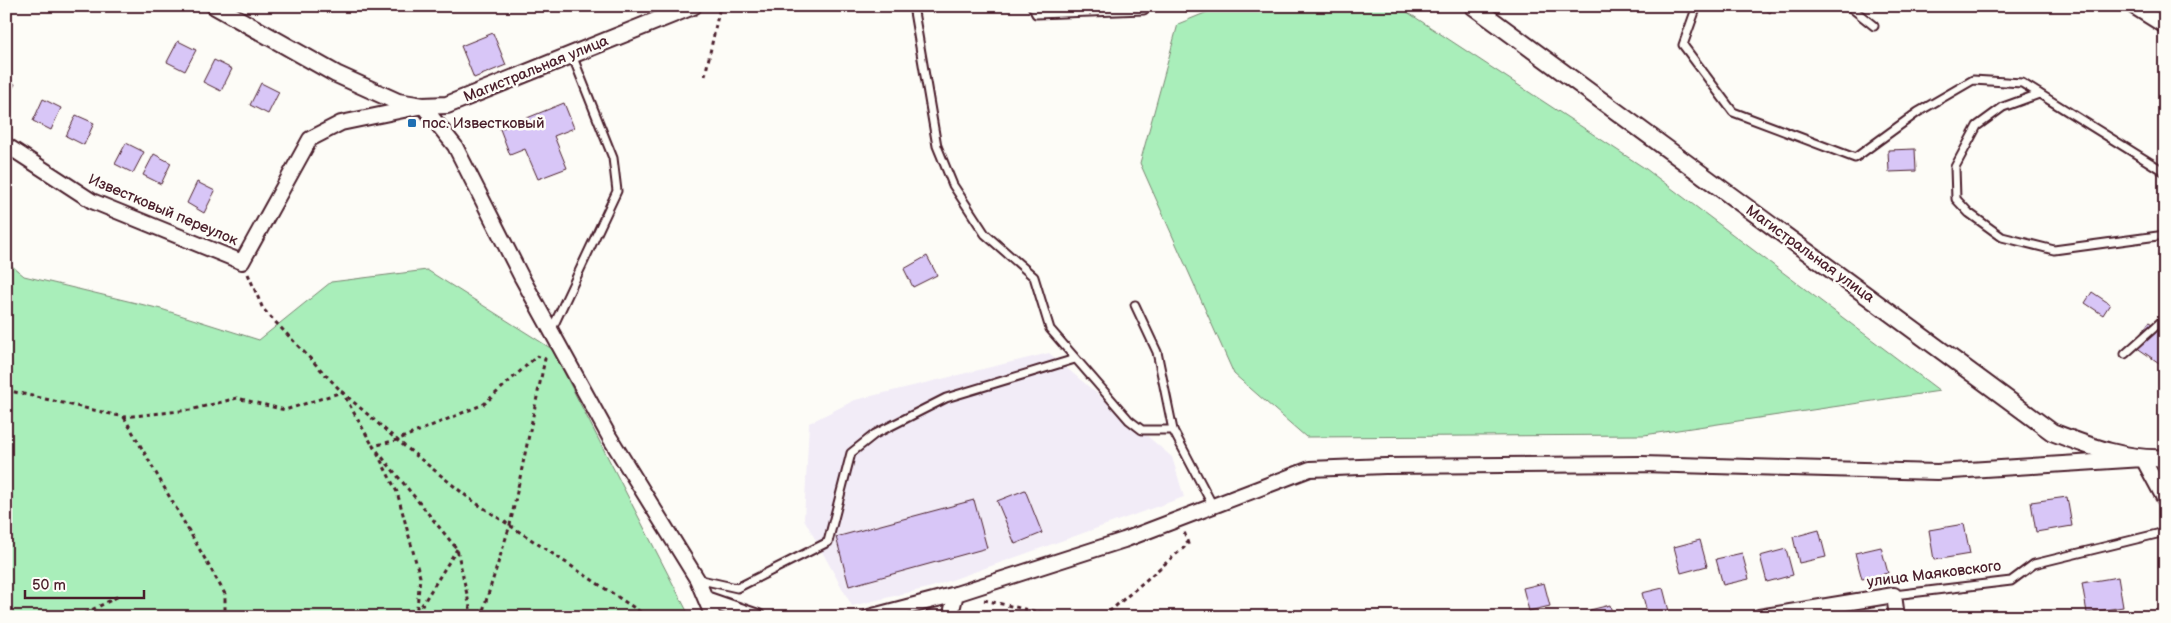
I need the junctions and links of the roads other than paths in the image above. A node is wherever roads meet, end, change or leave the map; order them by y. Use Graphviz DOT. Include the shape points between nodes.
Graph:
graph roads {
  1 [pos="693,6"];
  2 [pos="914,6"];
  3 [pos="1032,6"];
  4 [pos="1147,6"];
  5 [pos="1473,6"];
  6 [pos="1697,6"];
  7 [pos="1849,6"];
  8 [pos="2133,6"];
  9 [pos="217,7"];
  10 [pos="1874,26"];
  11 [pos="2165,26"];
  12 [pos="572,54"];
  13 [pos="2039,94"];
  14 [pos="423,106"];
  15 [pos="6,144"];
  16 [pos="2165,172"];
  17 [pos="2165,235"];
  18 [pos="1136,305"];
  19 [pos="2165,318"];
  20 [pos="551,331"];
  21 [pos="2125,354"];
  22 [pos="1076,360"];
  23 [pos="1173,430"];
  24 [pos="2165,458"];
  25 [pos="2142,460"];
  26 [pos="2165,500"];
  27 [pos="1213,506"];
  28 [pos="2165,532"];
  29 [pos="697,579"];
  30 [pos="956,594"];
  31 [pos="1894,595"];
  32 [pos="706,599"];
  33 [pos="712,617"];
  34 [pos="758,617"];
  35 [pos="868,617"];
  36 [pos="950,617"];
  37 [pos="1759,617"];
  38 [pos="1898,617"];
  1 -- 12 [label="street, Магистральная улица"];
  2 -- 22 [label="lane" via="937,146 953,185 985,234 1034,277 1050,329"];
  3 -- 4 [label="lane" via="1036,14 1104,13 1144,10"];
  5 -- 25 [label="street, Магистральная улица" via="2052,432 2100,451"];
  6 -- 13 [label="lane" via="1683,45 1733,112 1855,158 1918,112 1973,80 2022,83"];
  7 -- 10 [label="lane"];
  8 -- 11 [label="street"];
  9 -- 14 [label="street, Магистральная улица" via="336,74 398,102"];
  12 -- 14 [label="street, Магистральная улица" via="447,105"];
  12 -- 20 [label="lane" via="613,158 616,191"];
  13 -- 16 [label="lane"];
  13 -- 17 [label="lane" via="2003,107 1977,126 1955,168 1956,199 1969,213 2002,237 2054,250"];
  14 -- 15 [label="street, Известковый переулок" via="341,123 310,139 242,262 92,201"];
  14 -- 20 [label="street" via="455,146"];
  18 -- 23 [label="lane" via="1157,352"];
  19 -- 21 [label="lane"];
  20 -- 29 [label="street" via="610,438"];
  22 -- 23 [label="lane" via="1129,420 1142,430"];
  22 -- 29 [label="lane" via="946,398 875,434 851,453 828,542 737,588"];
  23 -- 27 [label="lane"];
  24 -- 25 [label="street, Магистральная улица"];
  25 -- 26 [label="street"];
  25 -- 27 [label="street" via="1937,472 1642,464 1310,469"];
  27 -- 30 [label="street" via="1124,540"];
  28 -- 31 [label="lane, улица Маяковского" via="2034,564 2012,581"];
  29 -- 32 [label="street"];
  30 -- 35 [label="street"];
  30 -- 36 [label="street"];
  31 -- 37 [label="street, улица Маяковского"];
  31 -- 38 [label="street"];
  32 -- 33 [label="street"];
  32 -- 34 [label="street"];
}
